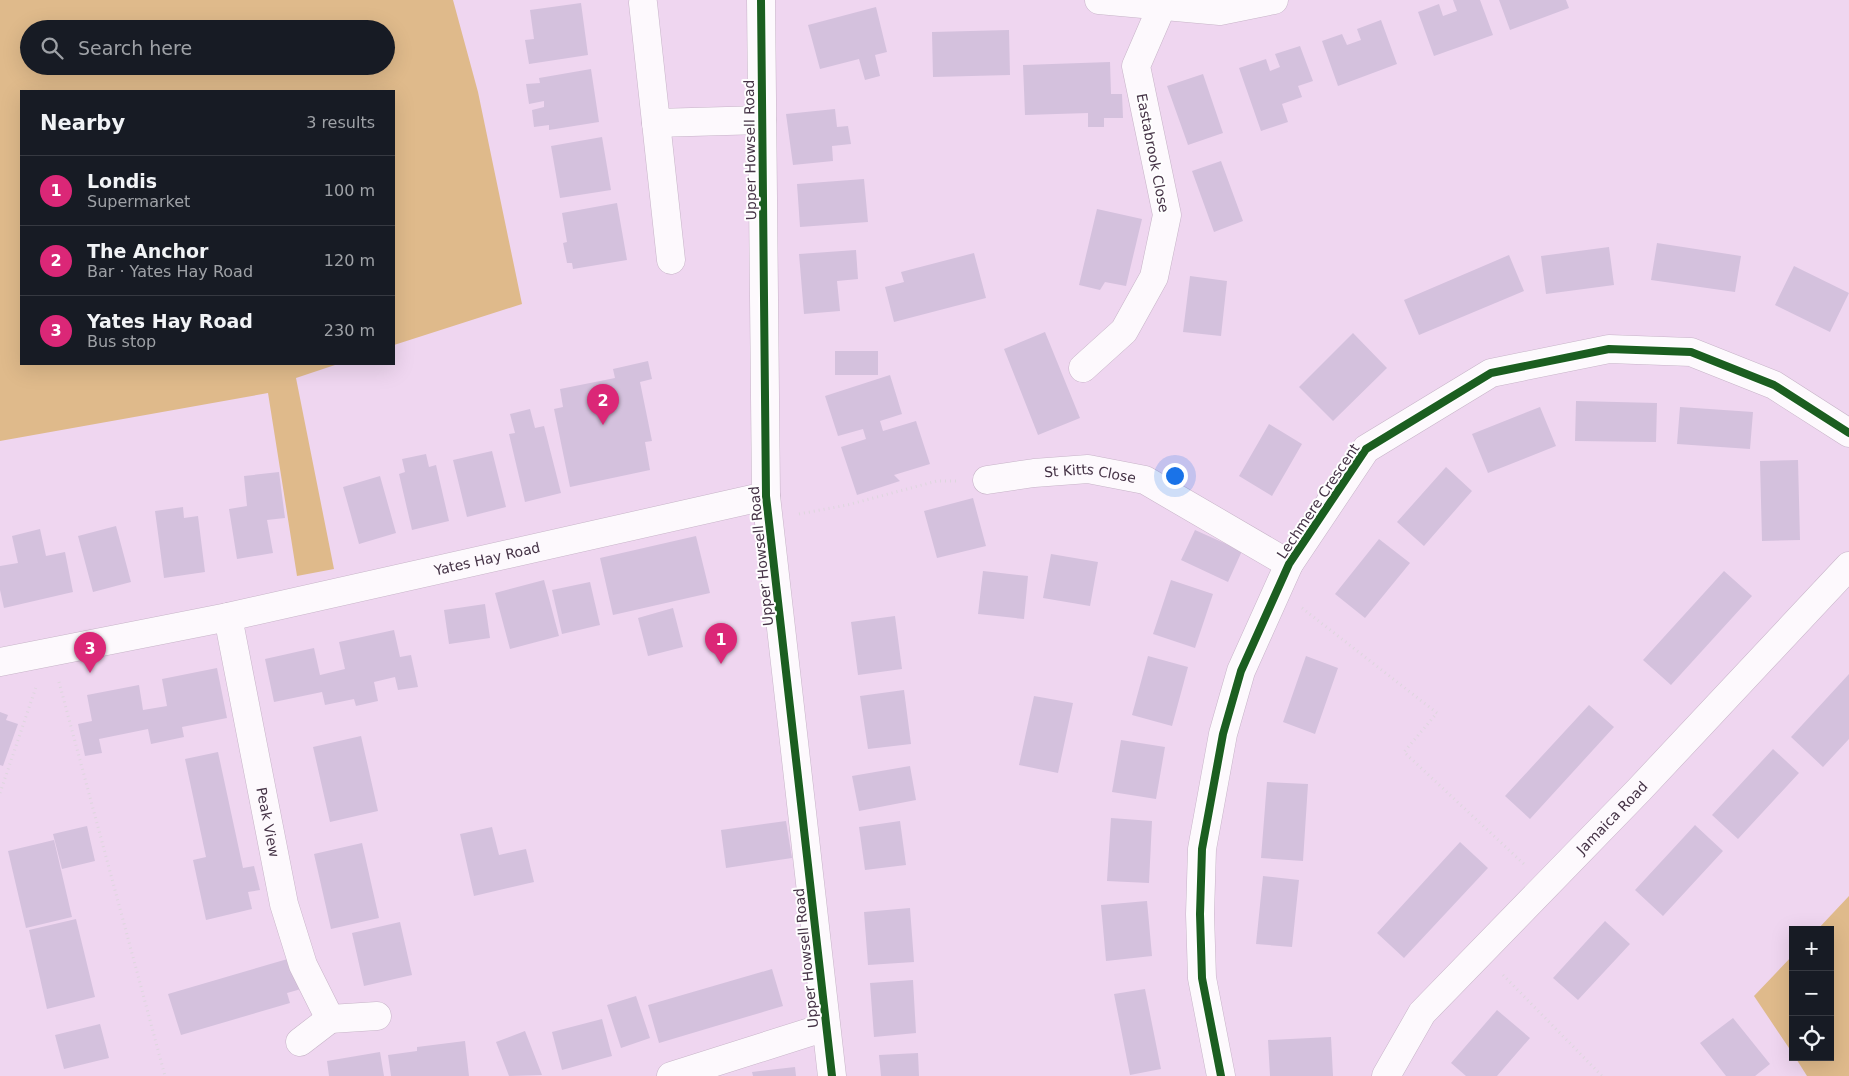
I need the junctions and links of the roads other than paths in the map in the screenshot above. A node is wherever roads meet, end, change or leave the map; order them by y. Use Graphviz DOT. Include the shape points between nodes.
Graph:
graph roads {
  1 [pos="761,0"];
  2 [pos="1100,0"];
  3 [pos="1274,0"];
  4 [pos="643,3"];
  5 [pos="1162,6"];
  6 [pos="762,120"];
  7 [pos="656,123"];
  8 [pos="671,260"];
  9 [pos="1082,368"];
  10 [pos="1849,433"];
  11 [pos="987,480"];
  12 [pos="768,508"];
  13 [pos="1289,564"];
  14 [pos="1849,566"];
  15 [pos="228,617"];
  16 [pos="0,662"];
  17 [pos="377,1016"];
  18 [pos="330,1019"];
  19 [pos="826,1027"];
  20 [pos="300,1042"];
  21 [pos="671,1076"];
  22 [pos="832,1076"];
  23 [pos="1221,1076"];
  24 [pos="1386,1076"];
  1 -- 6 [label="street, Upper Howsell Road"];
  2 -- 5 [label="street"];
  3 -- 5 [label="street" via="1220,11"];
  4 -- 7 [label="street"];
  5 -- 9 [label="street, Eastabrook Close" via="1136,66 1167,215 1154,277 1124,331"];
  6 -- 7 [label="street"];
  6 -- 12 [label="street, Upper Howsell Road"];
  7 -- 8 [label="street"];
  10 -- 13 [label="street, Lechmere Crescent" via="1774,385 1691,352 1609,349 1491,374 1366,449"];
  11 -- 13 [label="street, St Kitts Close" via="1088,469 1145,480"];
  12 -- 15 [label="street, Yates Hay Road"];
  12 -- 19 [label="street, Upper Howsell Road"];
  13 -- 23 [label="street, Lechmere Crescent" via="1241,671 1223,734 1202,849 1202,978"];
  14 -- 24 [label="street, Jamaica Road" via="1640,790 1422,1013"];
  15 -- 16 [label="street, Yates Hay Road"];
  15 -- 18 [label="street, Peak View" via="284,904 303,965"];
  17 -- 18 [label="street"];
  18 -- 20 [label="street"];
  19 -- 21 [label="street"];
  19 -- 22 [label="street, Upper Howsell Road"];
}
